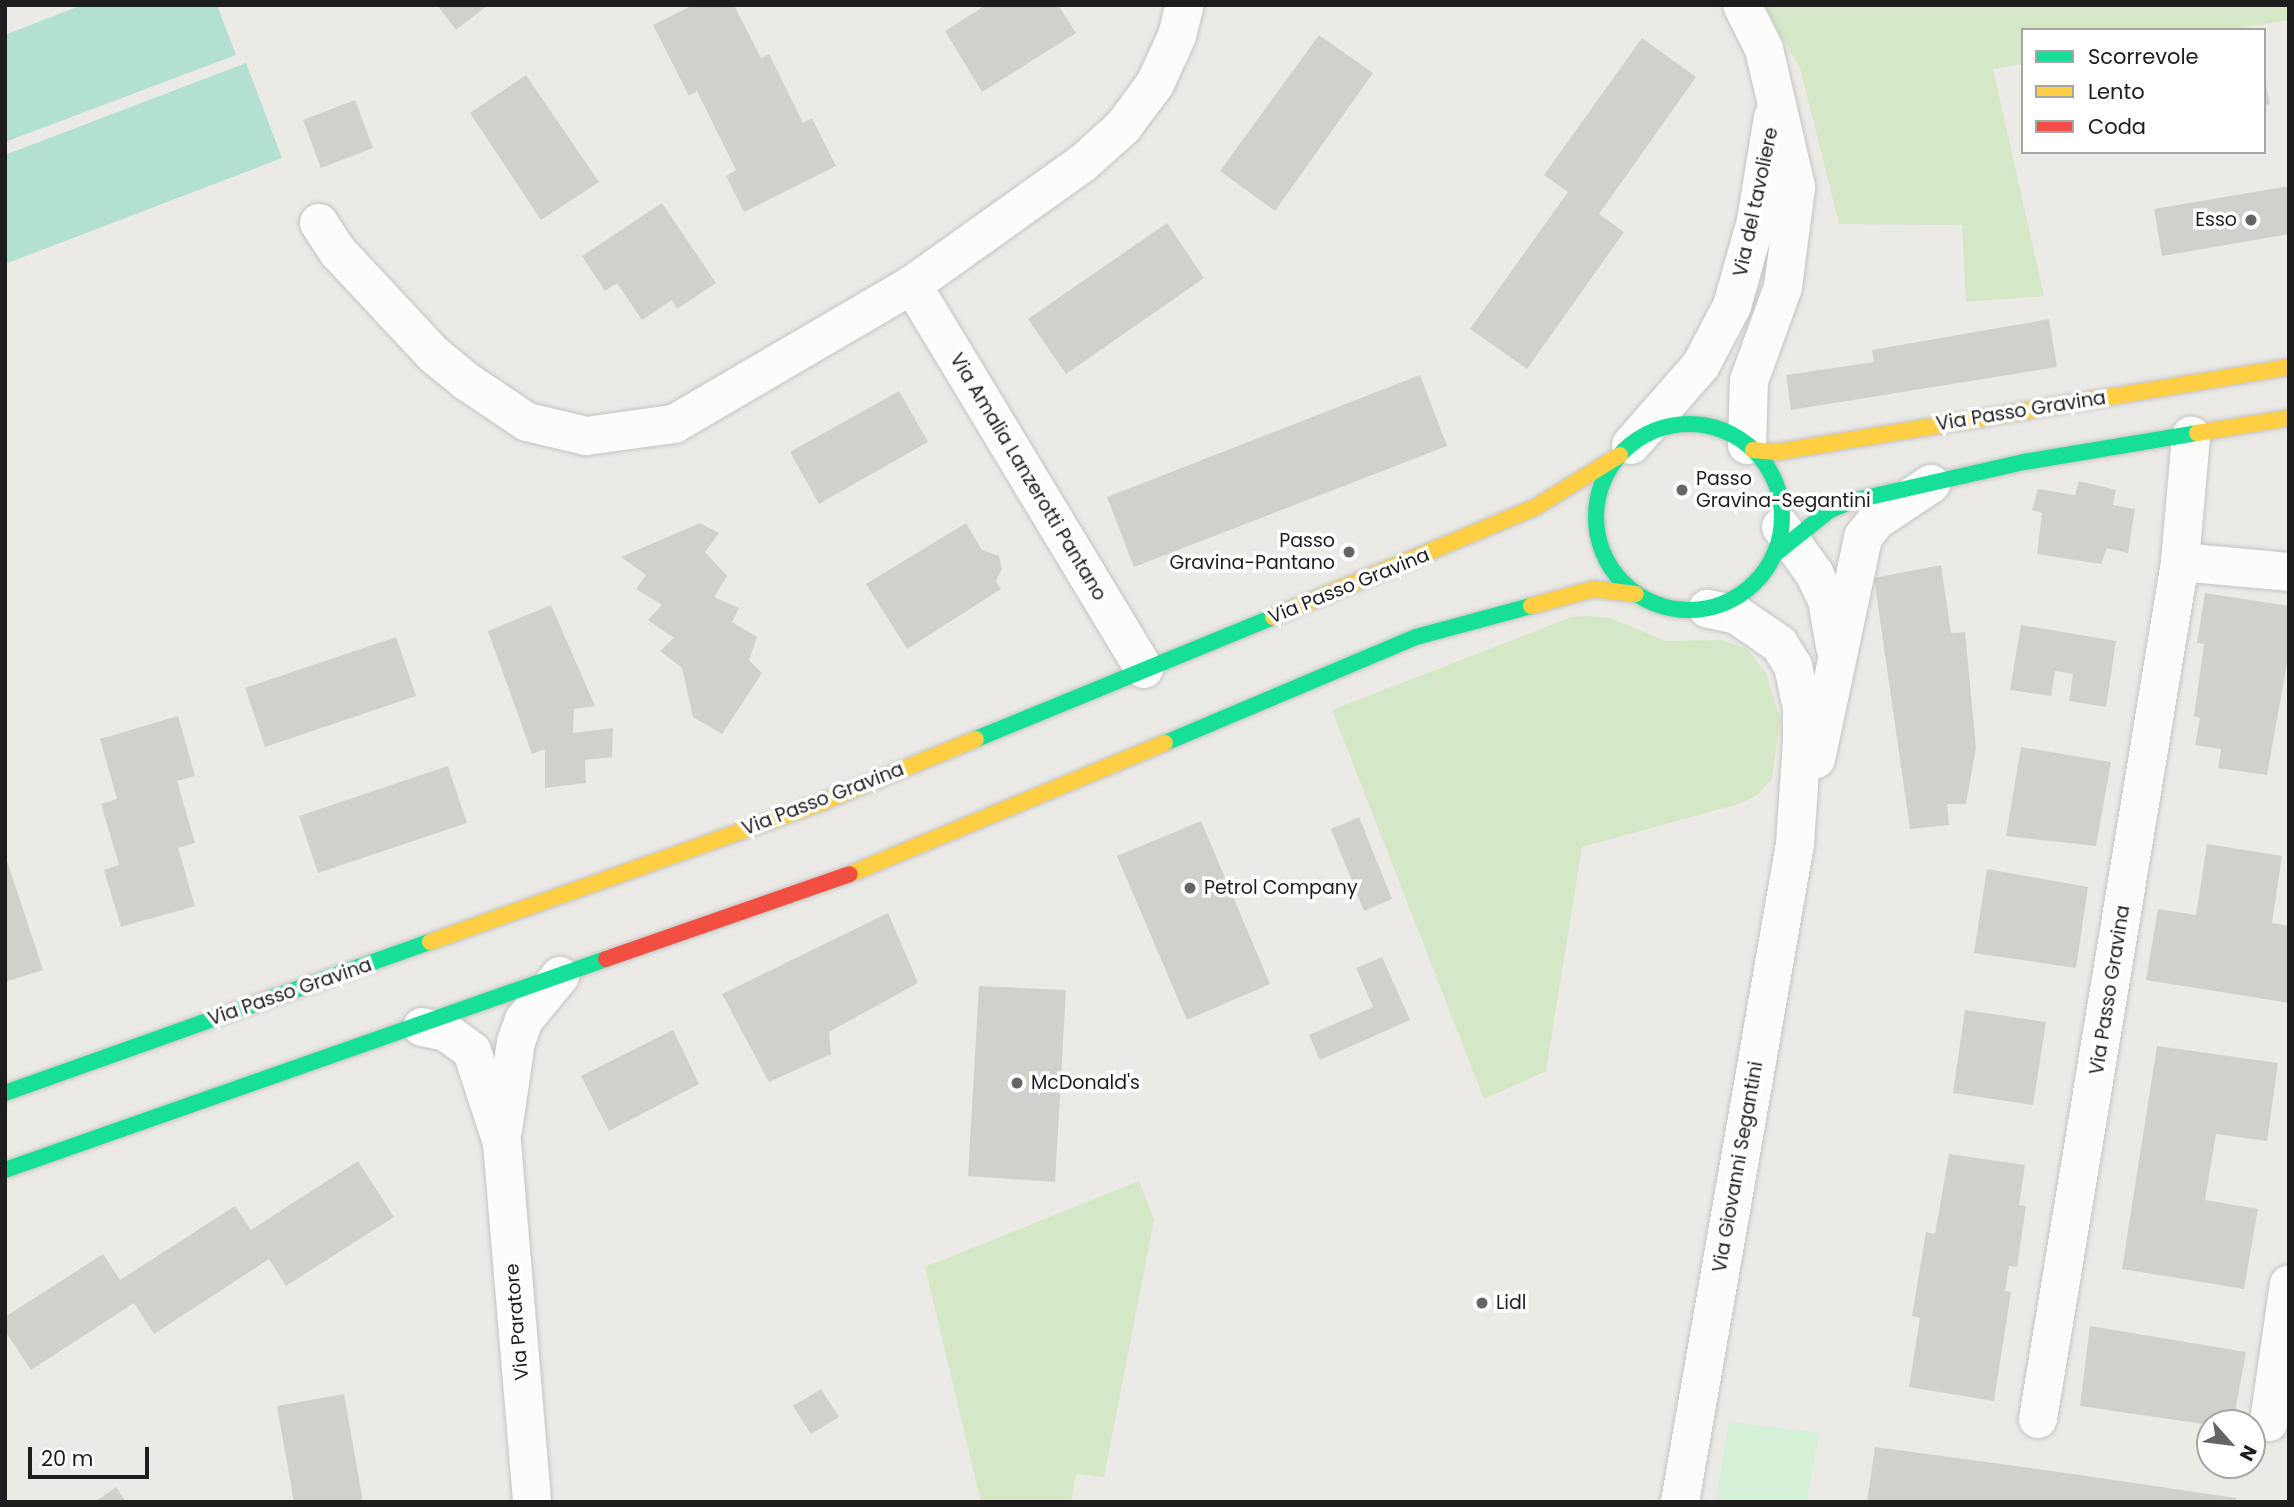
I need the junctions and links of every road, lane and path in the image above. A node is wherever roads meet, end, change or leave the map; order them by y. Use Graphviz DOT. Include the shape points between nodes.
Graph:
graph roads {
  1 [pos="1185,5"];
  2 [pos="1742,5"];
  3 [pos="1776,105"];
  4 [pos="319,223"];
  5 [pos="912,285"];
  6 [pos="2289,367"];
  7 [pos="2289,418"];
  8 [pos="2191,435"];
  9 [pos="1750,447"];
  10 [pos="1626,450"];
  11 [pos="1938,479"];
  12 [pos="1782,540"];
  13 [pos="2180,562"];
  14 [pos="2289,572"];
  15 [pos="1636,594"];
  16 [pos="1708,609"];
  17 [pos="1144,669"];
  18 [pos="1838,674"];
  19 [pos="1797,833"];
  20 [pos="560,976"];
  21 [pos="422,1027"];
  22 [pos="5,1093"];
  23 [pos="502,1143"];
  24 [pos="5,1170"];
  25 [pos="2289,1284"];
  26 [pos="2038,1419"];
  27 [pos="2269,1422"];
  28 [pos="532,1502"];
  29 [pos="1680,1502"];
  1 -- 5 [label="street" via="1177,36 1155,84 1123,127 1083,163"];
  2 -- 3 [label="street, Via del tavoliere" via="1764,49"];
  3 -- 9 [label="street, Via del tavoliere" via="1796,187 1793,230 1783,286 1749,381"];
  3 -- 10 [label="street, Via del tavoliere" via="1756,221 1732,306 1701,365"];
  4 -- 5 [label="street" via="338,252 433,354 466,382 527,422 586,436 674,424"];
  5 -- 17 [label="street, Via Amalia Lanzerotti Pantano"];
  6 -- 9 [label="main road, Via Passo Gravina" via="1778,452"];
  7 -- 8 [label="main road"];
  8 -- 11 [label="main road"];
  8 -- 13 [label="street, Via Passo Gravina"];
  9 -- 10 [label="main road" via="1723,431 1696,425 1655,431"];
  9 -- 12 [label="main road" via="1776,484"];
  10 -- 15 [label="main road" via="1602,485 1596,519 1612,569"];
  10 -- 17 [label="main road, Via Passo Gravina" via="1534,508"];
  11 -- 12 [label="main road" via="1852,501"];
  11 -- 18 [label="street, Via Giovanni Segantini" via="1877,520 1863,537"];
  12 -- 16 [label="main road" via="1747,590"];
  12 -- 18 [label="street" via="1827,600"];
  13 -- 14 [label="street"];
  13 -- 26 [label="street, Via Passo Gravina"];
  15 -- 16 [label="main road" via="1664,607"];
  15 -- 20 [label="main road" via="1594,589 1416,638 867,868"];
  16 -- 19 [label="street, Via Giovanni Segantini" via="1737,615 1766,632 1793,666 1802,708"];
  17 -- 22 [label="main road, Via Passo Gravina" via="812,806"];
  18 -- 19 [label="street, Via Giovanni Segantini"];
  19 -- 29 [label="street, Via Giovanni Segantini"];
  20 -- 21 [label="main road"];
  20 -- 23 [label="street, Via Paratore" via="524,1020 516,1042"];
  21 -- 23 [label="street, Via Paratore" via="446,1032 472,1051"];
  21 -- 24 [label="main road"];
  23 -- 28 [label="street, Via Paratore"];
  25 -- 27 [label="street"];
}
